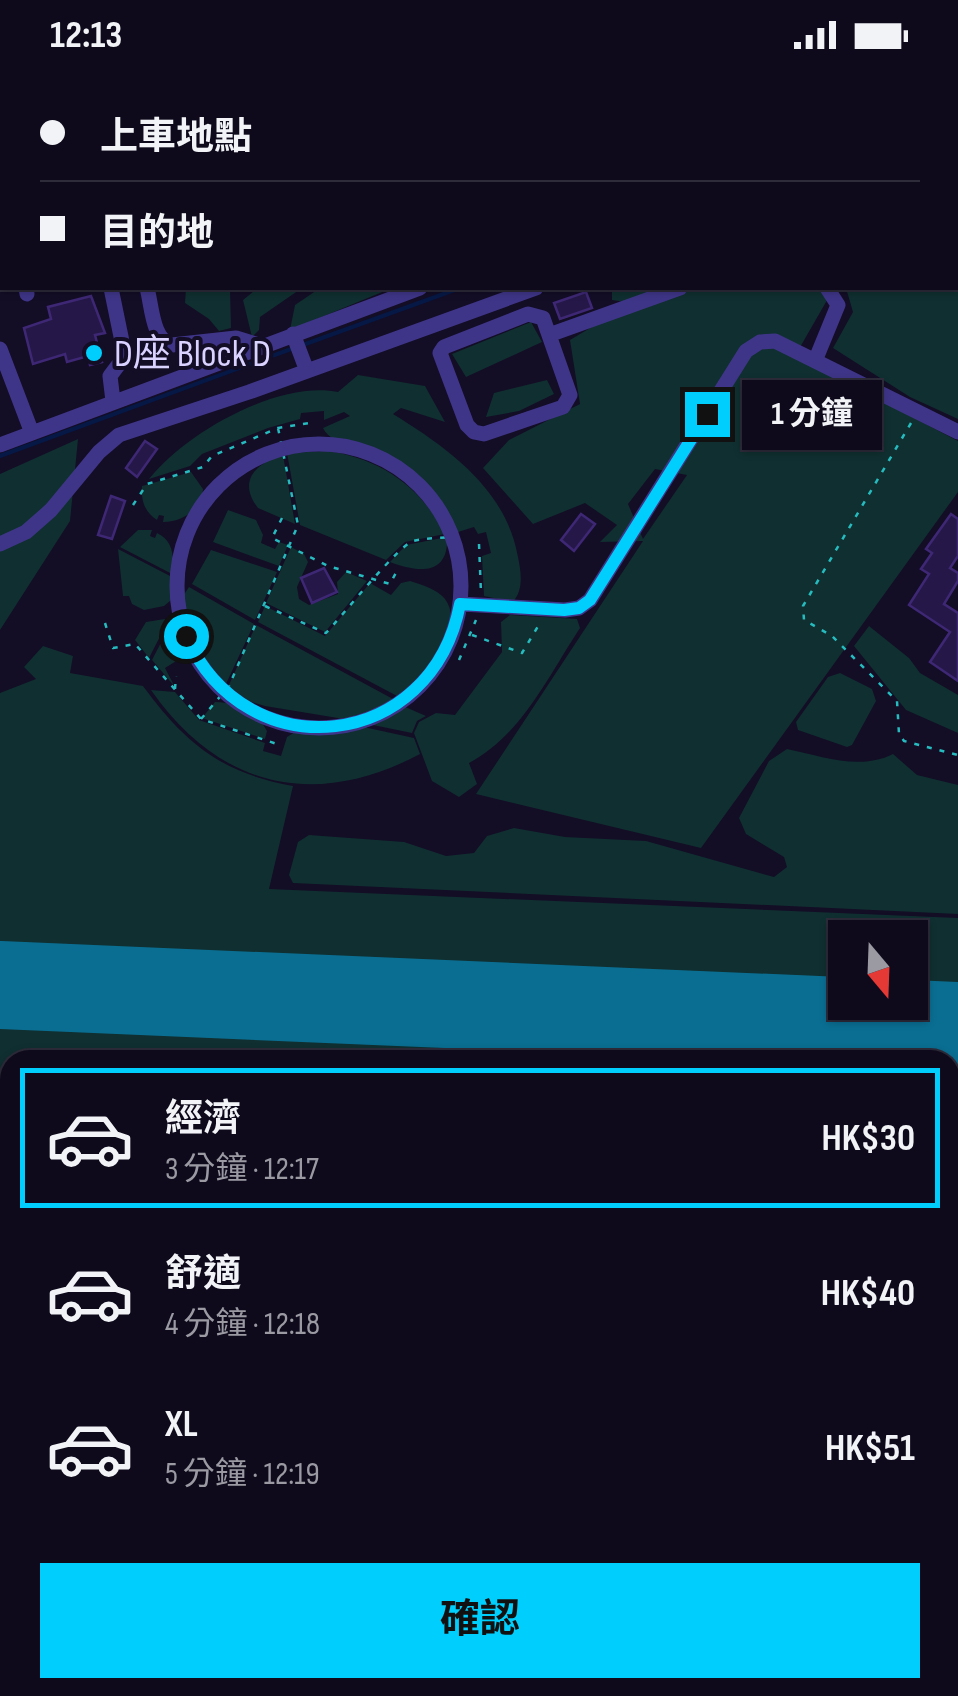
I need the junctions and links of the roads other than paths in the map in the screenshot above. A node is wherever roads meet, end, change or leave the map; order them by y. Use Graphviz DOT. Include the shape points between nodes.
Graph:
graph roads {
  1 [pos="111,290"];
  2 [pos="148,290"];
  3 [pos="414,290"];
  4 [pos="530,290"];
  5 [pos="674,290"];
  6 [pos="829,290"];
  7 [pos="293,334"];
  8 [pos="549,335"];
  9 [pos="262,346"];
  10 [pos="0,349"];
  11 [pos="815,362"];
  12 [pos="307,371"];
  13 [pos="113,402"];
  14 [pos="958,432"];
  15 [pos="32,433"];
  16 [pos="0,444"];
  17 [pos="0,544"];
  18 [pos="460,604"];
  1 -- 13 [label="street" via="125,356 110,376"];
  2 -- 9 [label="street" via="164,343 236,338"];
  3 -- 7 [label="street"];
  4 -- 12 [label="street"];
  5 -- 8 [label="street"];
  6 -- 11 [label="street" via="838,305"];
  7 -- 9 [label="street"];
  7 -- 12 [label="street"];
  8 -- 8 [label="street" via="543,318 528,314 444,347 440,360 474,432 484,434 568,401"];
  9 -- 13 [label="street"];
  10 -- 15 [label="street"];
  11 -- 14 [label="street"];
  11 -- 18 [label="street" via="775,341 746,352 579,608"];
  12 -- 17 [label="street" via="119,435 26,532"];
  13 -- 15 [label="street"];
  15 -- 16 [label="street"];
  18 -- 18 [label="street" via="453,536 427,493 386,461 338,446 284,449 254,460 218,488 181,552 177,586 186,636 202,666 224,692 284,724 318,728 368,719 399,703 445,652"];
}
